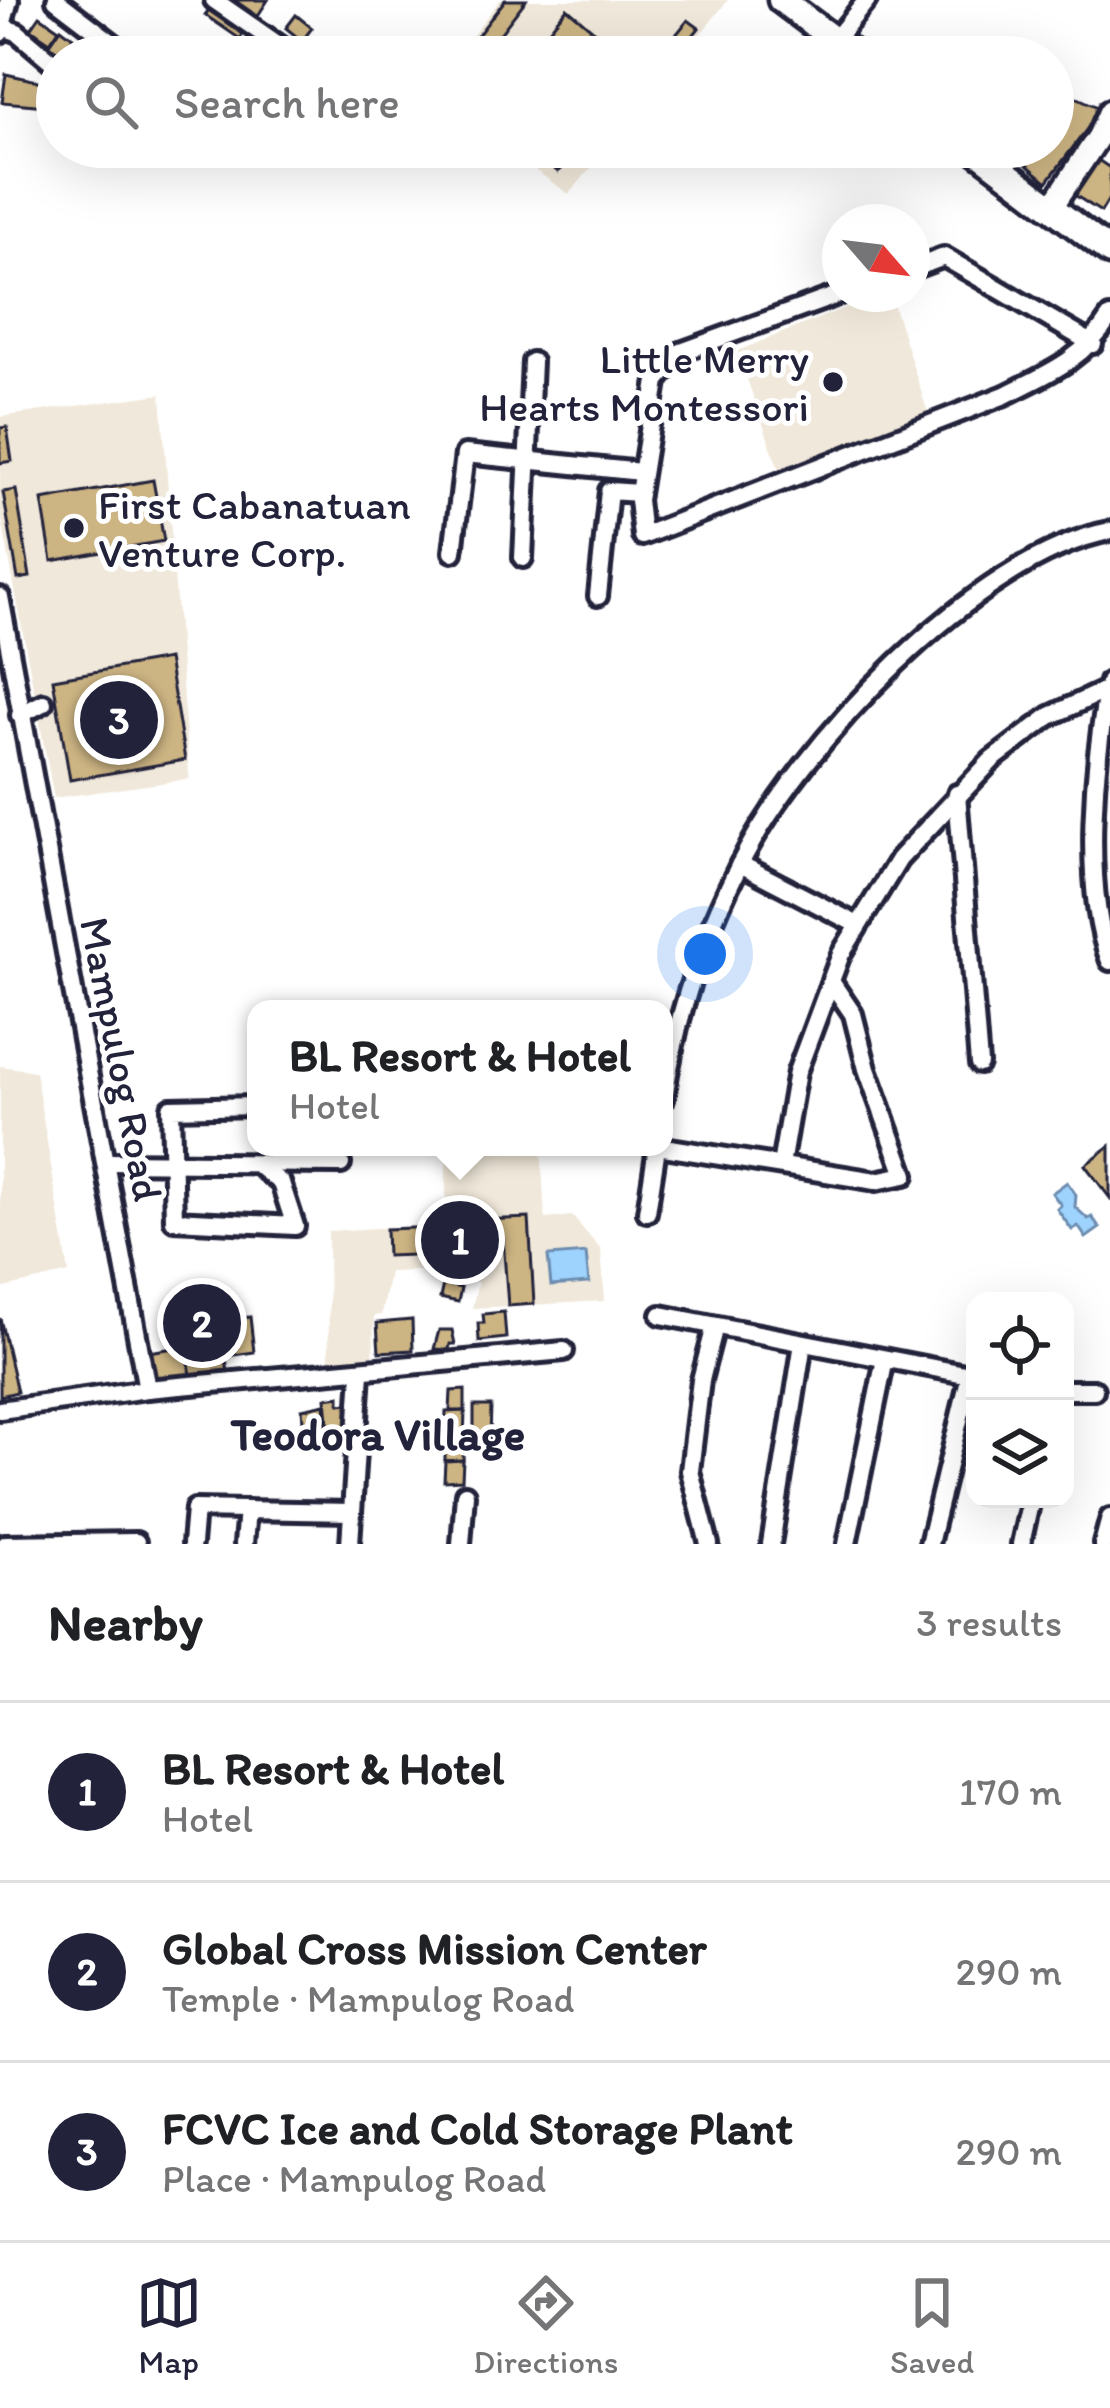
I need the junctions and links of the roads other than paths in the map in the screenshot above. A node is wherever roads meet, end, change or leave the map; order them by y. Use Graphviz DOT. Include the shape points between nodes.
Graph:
graph roads {
  1 [pos="9,0"];
  2 [pos="56,0"];
  3 [pos="214,0"];
  4 [pos="781,0"];
  5 [pos="867,0"];
  6 [pos="1,31"];
  7 [pos="103,36"];
  8 [pos="266,36"];
  9 [pos="830,36"];
  10 [pos="838,36"];
  11 [pos="36,49"];
  12 [pos="1110,111"];
  13 [pos="999,168"];
  14 [pos="1051,208"];
  15 [pos="1110,252"];
  16 [pos="930,262"];
  17 [pos="822,301"];
  18 [pos="1110,317"];
  19 [pos="1093,344"];
  20 [pos="532,362"];
  21 [pos="530,461"];
  22 [pos="641,472"];
  23 [pos="639,493"];
  24 [pos="1110,531"];
  25 [pos="453,552"];
  26 [pos="523,558"];
  27 [pos="598,596"];
  28 [pos="0,597"];
  29 [pos="1109,684"];
  30 [pos="44,703"];
  31 [pos="20,715"];
  32 [pos="957,794"];
  33 [pos="740,864"];
  34 [pos="858,925"];
  35 [pos="1110,961"];
  36 [pos="832,983"];
  37 [pos="673,1038"];
  38 [pos="979,1064"];
  39 [pos="247,1106"];
  40 [pos="673,1149"];
  41 [pos="659,1156"];
  42 [pos="170,1161"];
  43 [pos="108,1162"];
  44 [pos="341,1164"];
  45 [pos="258,1165"];
  46 [pos="781,1165"];
  47 [pos="647,1212"];
  48 [pos="661,1315"];
  49 [pos="715,1325"];
  50 [pos="803,1343"];
  51 [pos="564,1351"];
  52 [pos="885,1359"];
  53 [pos="361,1372"];
  54 [pos="966,1374"];
  55 [pos="147,1389"];
  56 [pos="1074,1390"];
  57 [pos="1094,1390"];
  58 [pos="966,1400"];
  59 [pos="0,1410"];
  60 [pos="465,1494"];
  61 [pos="1028,1508"];
  62 [pos="247,1510"];
  63 [pos="352,1512"];
  64 [pos="1110,1518"];
  65 [pos="136,1542"];
  66 [pos="110,1543"];
  67 [pos="5,1544"];
  68 [pos="192,1544"];
  69 [pos="244,1544"];
  70 [pos="350,1544"];
  71 [pos="461,1544"];
  72 [pos="709,1544"];
  73 [pos="770,1544"];
  74 [pos="847,1544"];
  75 [pos="929,1544"];
  76 [pos="1021,1544"];
  77 [pos="1103,1544"];
  1 -- 6 [label="street"];
  2 -- 7 [label="street"];
  3 -- 8 [label="street"];
  4 -- 9 [label="highway"];
  5 -- 10 [label="street"];
  6 -- 11 [label="street"];
  12 -- 14 [label="main road"];
  13 -- 14 [label="highway"];
  14 -- 15 [label="highway"];
  16 -- 19 [label="street" via="944,257"];
  17 -- 22 [label="street" via="681,352 657,381"];
  18 -- 19 [label="street"];
  19 -- 23 [label="street" via="1005,395 642,536"];
  20 -- 21 [label="street"];
  21 -- 22 [label="street"];
  21 -- 25 [label="street" via="466,454"];
  21 -- 26 [label="street"];
  22 -- 23 [label="street"];
  23 -- 27 [label="street" via="609,491"];
  24 -- 33 [label="street" via="1036,560 956,610 898,660 783,796"];
  28 -- 31 [label="street, Mampulog Road"];
  29 -- 32 [label="street" via="1050,716"];
  29 -- 35 [label="street" via="1096,758 1095,839"];
  30 -- 31 [label="street"];
  31 -- 43 [label="street, Mampulog Road"];
  32 -- 34 [label="street" via="898,859"];
  32 -- 38 [label="street"];
  33 -- 34 [label="street"];
  33 -- 37 [label="street"];
  34 -- 36 [label="street"];
  36 -- 46 [label="street" via="797,1072"];
  36 -- 46 [label="street" via="853,1013 905,1174 876,1181"];
  39 -- 42 [label="street" via="171,1108"];
  40 -- 46 [label="street"];
  41 -- 47 [label="street"];
  42 -- 43 [label="street"];
  42 -- 45 [label="street"];
  42 -- 45 [label="street" via="174,1220 295,1226 281,1183"];
  43 -- 55 [label="street, Mampulog Road"];
  44 -- 45 [label="street"];
  48 -- 49 [label="street"];
  49 -- 50 [label="street"];
  49 -- 72 [label="street" via="690,1471"];
  50 -- 52 [label="street"];
  50 -- 73 [label="street"];
  51 -- 53 [label="street"];
  52 -- 54 [label="street"];
  52 -- 74 [label="street"];
  53 -- 55 [label="street"];
  53 -- 63 [label="street"];
  55 -- 59 [label="street"];
  56 -- 57 [label="street"];
  58 -- 75 [label="street"];
  60 -- 71 [label="street"];
  61 -- 76 [label="street"];
  62 -- 63 [label="street"];
  62 -- 68 [label="street" via="195,1509"];
  62 -- 69 [label="street"];
  63 -- 70 [label="street"];
  64 -- 77 [label="street"];
  65 -- 66 [label="street"];
  66 -- 67 [label="street"];
}
